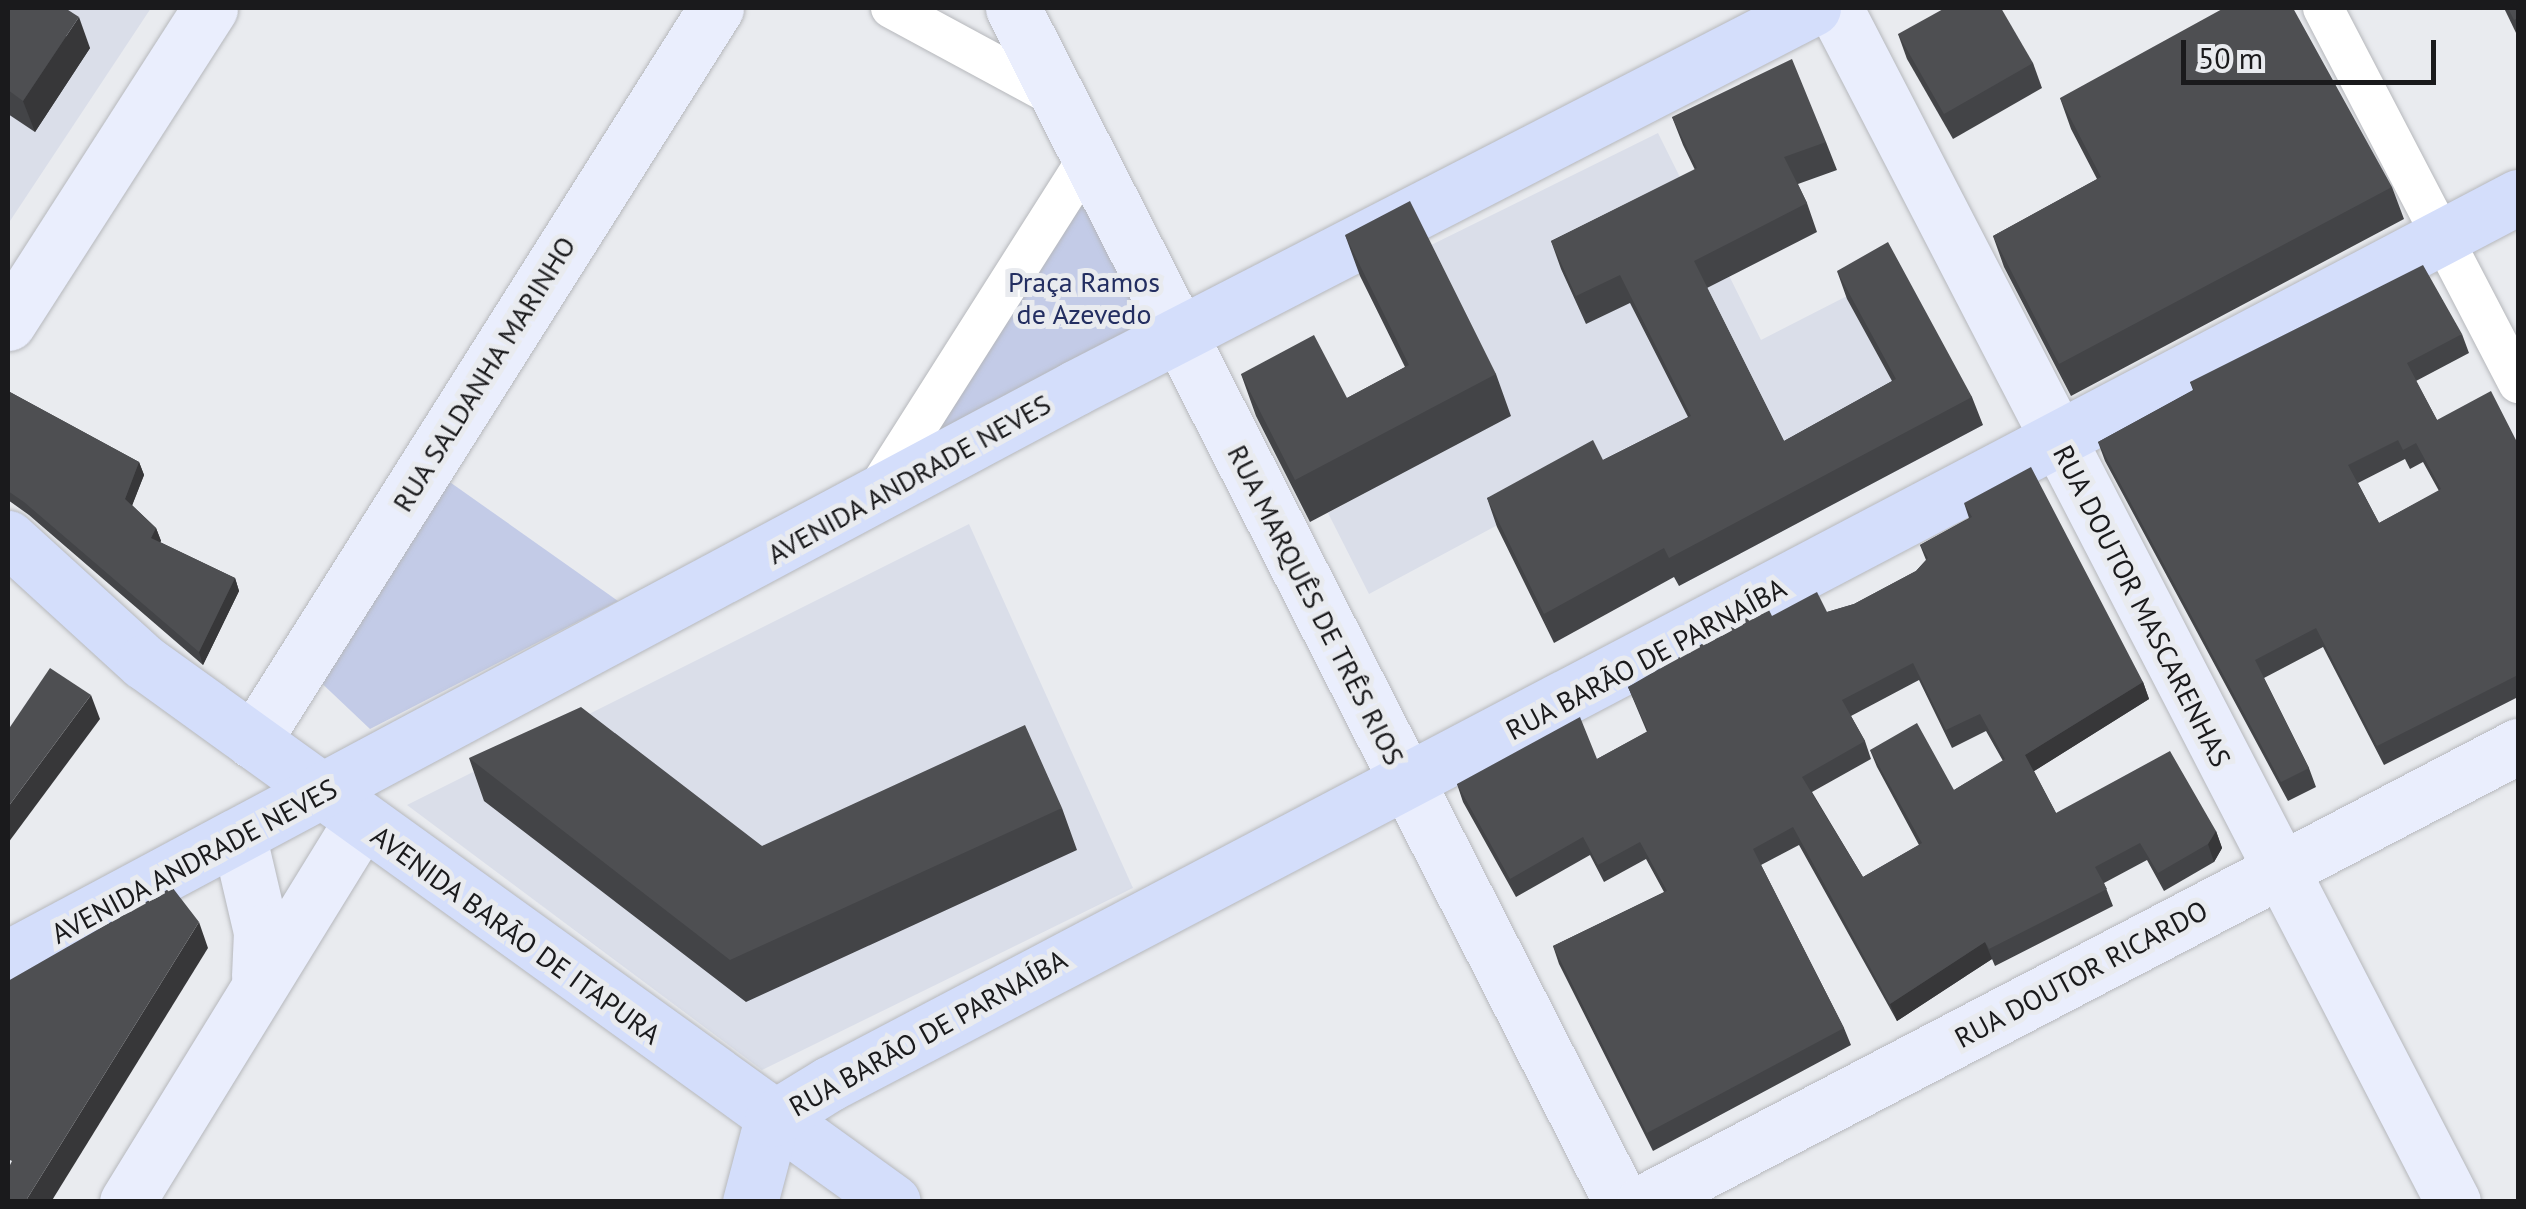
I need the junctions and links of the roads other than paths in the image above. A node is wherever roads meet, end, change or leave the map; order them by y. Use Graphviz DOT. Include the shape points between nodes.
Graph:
graph roads {
  1 [pos="210,8"];
  2 [pos="716,8"];
  3 [pos="891,8"];
  4 [pos="1014,8"];
  5 [pos="1813,8"];
  6 [pos="1836,8"];
  7 [pos="2323,8"];
  8 [pos="1063,101"];
  9 [pos="1091,153"];
  10 [pos="2518,196"];
  11 [pos="2441,235"];
  12 [pos="8,324"];
  13 [pos="1178,334"];
  14 [pos="2518,383"];
  15 [pos="2056,441"];
  16 [pos="869,503"];
  17 [pos="8,538"];
  18 [pos="8,582"];
  19 [pos="144,662"];
  20 [pos="253,742"];
  21 [pos="2518,746"];
  22 [pos="1408,785"];
  23 [pos="340,809"];
  24 [pos="239,838"];
  25 [pos="2281,868"];
  26 [pos="8,958"];
  27 [pos="259,976"];
  28 [pos="772,1119"];
  29 [pos="126,1202"];
  30 [pos="750,1202"];
  31 [pos="894,1202"];
  32 [pos="1621,1202"];
  33 [pos="1644,1202"];
  34 [pos="2453,1202"];
  1 -- 12 [label="street"];
  2 -- 20 [label="street, RUA SALDANHA MARINHO"];
  3 -- 8 [label="street"];
  4 -- 8 [label="street, RUA MARQUÊS DE TRÊS RIOS"];
  5 -- 13 [label="main road, AVENIDA ANDRADE NEVES"];
  6 -- 15 [label="street, RUA DOUTOR MASCARENHAS"];
  7 -- 11 [label="street"];
  8 -- 9 [label="street, RUA MARQUÊS DE TRÊS RIOS"];
  9 -- 13 [label="street, RUA MARQUÊS DE TRÊS RIOS"];
  9 -- 16 [label="street"];
  10 -- 11 [label="main road, RUA BARÃO DE PARNAÍBA"];
  11 -- 14 [label="street"];
  11 -- 15 [label="main road, RUA BARÃO DE PARNAÍBA"];
  13 -- 16 [label="main road, AVENIDA ANDRADE NEVES"];
  13 -- 22 [label="street, RUA MARQUÊS DE TRÊS RIOS"];
  15 -- 22 [label="main road, RUA BARÃO DE PARNAÍBA"];
  15 -- 25 [label="street, RUA DOUTOR MASCARENHAS"];
  16 -- 23 [label="main road, AVENIDA ANDRADE NEVES"];
  17 -- 19 [label="main road, AVENIDA BARÃO DE ITAPURA"];
  18 -- 19 [label="main road, AVENIDA BARÃO DE ITAPURA" via="100,653"];
  19 -- 20 [label="main road, AVENIDA BARÃO DE ITAPURA"];
  20 -- 23 [label="main road, AVENIDA BARÃO DE ITAPURA"];
  21 -- 25 [label="street, RUA DOUTOR RICARDO"];
  22 -- 28 [label="main road, RUA BARÃO DE PARNAÍBA" via="1115,931"];
  22 -- 32 [label="street, RUA MARQUÊS DE TRÊS RIOS"];
  23 -- 24 [label="main road, AVENIDA ANDRADE NEVES"];
  23 -- 27 [label="street"];
  23 -- 28 [label="main road, AVENIDA BARÃO DE ITAPURA"];
  24 -- 26 [label="main road, AVENIDA ANDRADE NEVES"];
  24 -- 27 [label="street" via="261,932"];
  25 -- 33 [label="street, RUA DOUTOR RICARDO"];
  25 -- 34 [label="street, RUA DOUTOR MASCARENHAS"];
  27 -- 29 [label="street"];
  28 -- 30 [label="main road"];
  28 -- 31 [label="main road, AVENIDA BARÃO DE ITAPURA"];
}
